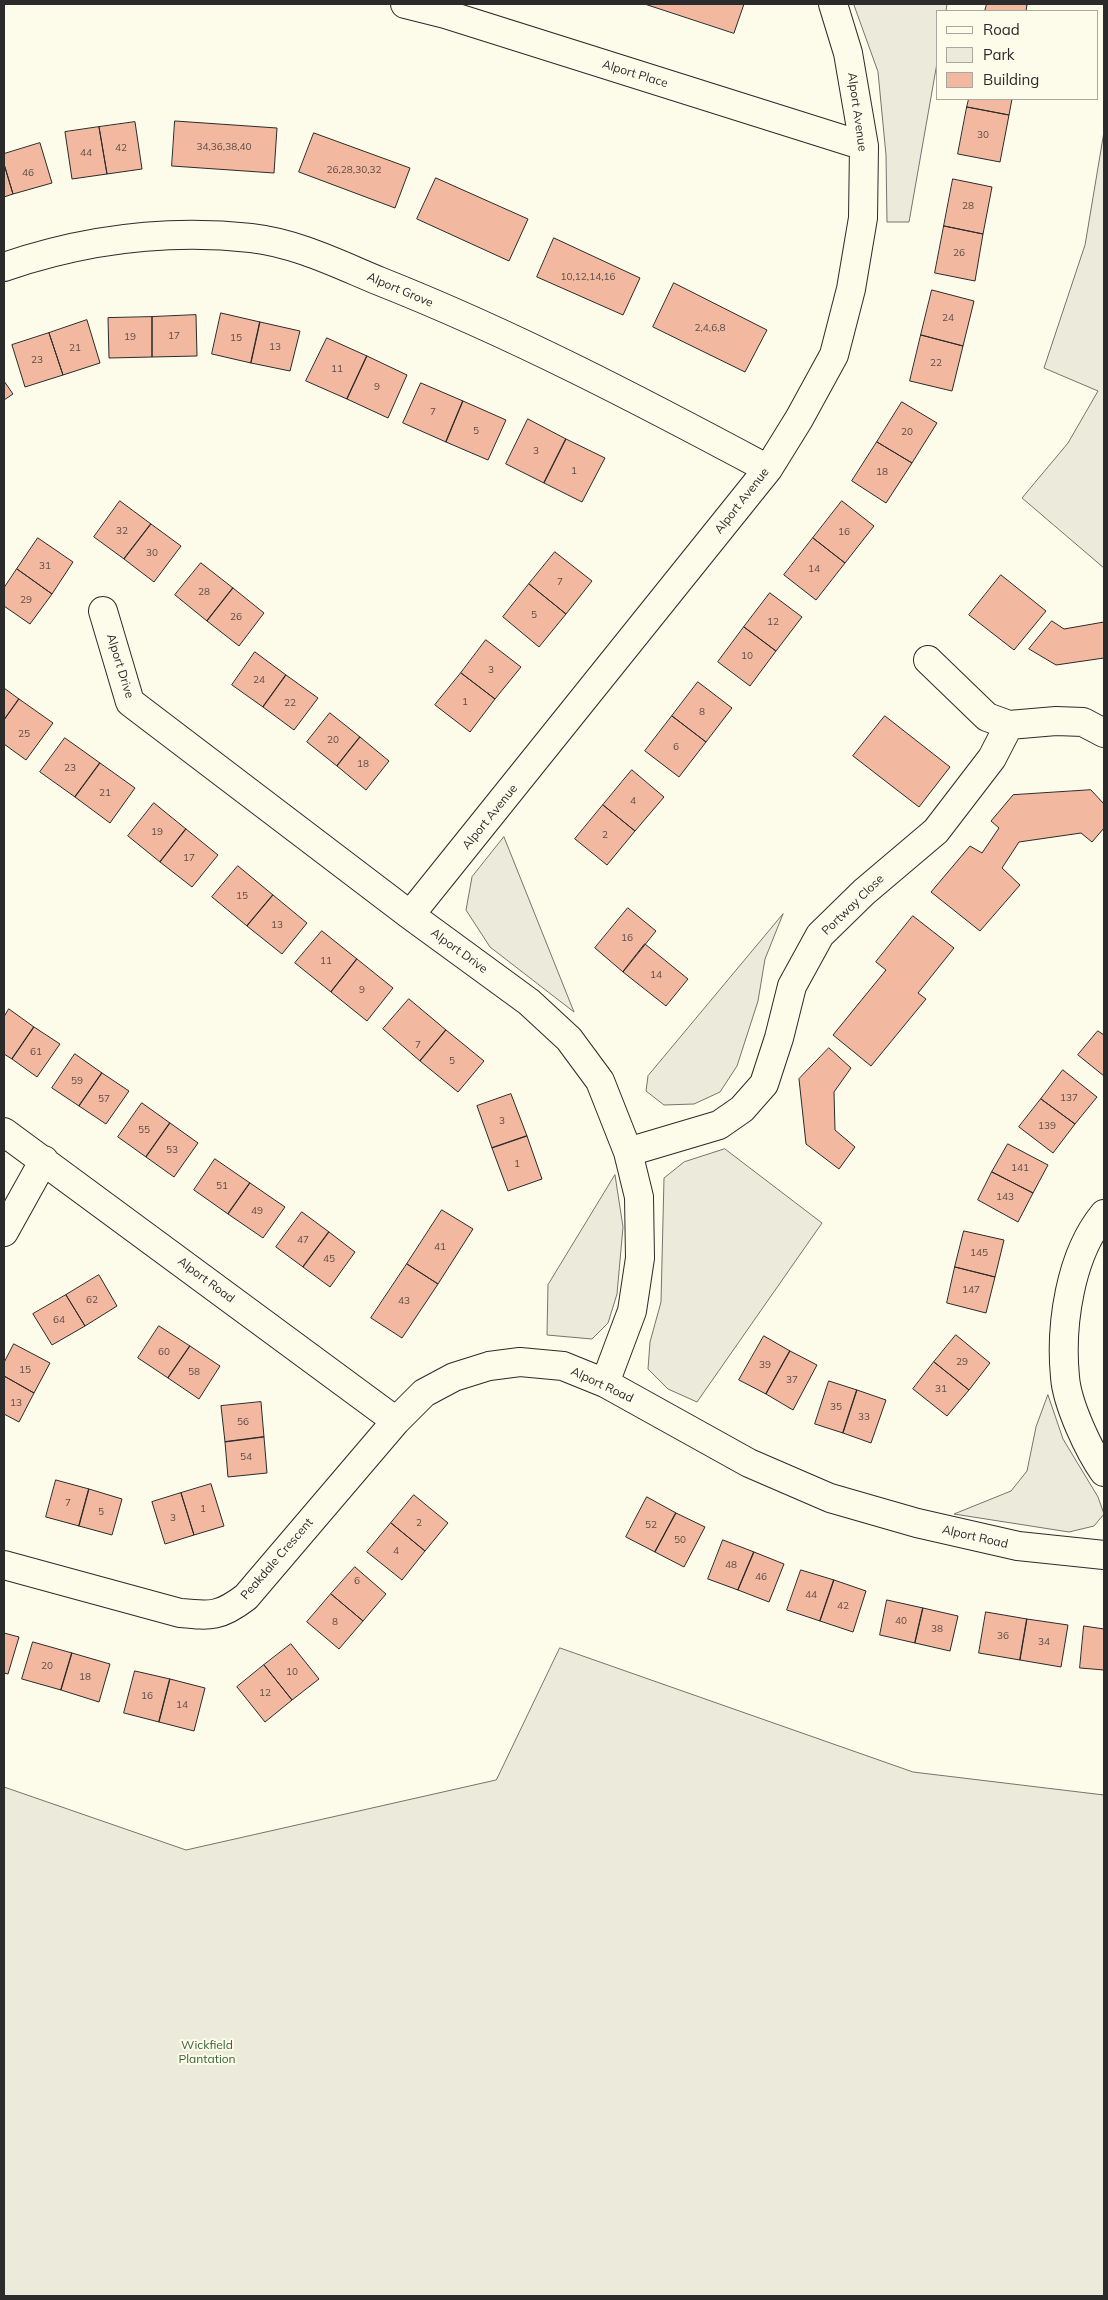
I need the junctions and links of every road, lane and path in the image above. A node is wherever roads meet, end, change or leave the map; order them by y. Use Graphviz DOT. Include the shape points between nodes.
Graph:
graph roads {
  1 [pos="405,4"];
  2 [pos="833,4"];
  3 [pos="864,146"];
  4 [pos="4,267"];
  5 [pos="768,469"];
  6 [pos="102,611"];
  7 [pos="928,660"];
  8 [pos="1009,725"];
  9 [pos="1104,733"];
  10 [pos="410,915"];
  11 [pos="4,1132"];
  12 [pos="628,1152"];
  13 [pos="44,1160"];
  14 [pos="1104,1214"];
  15 [pos="4,1232"];
  16 [pos="605,1383"];
  17 [pos="396,1421"];
  18 [pos="1104,1472"];
  19 [pos="1104,1555"];
  20 [pos="4,1565"];
  1 -- 3 [label="street, Alport Place"];
  2 -- 3 [label="street, Alport Avenue" via="848,53"];
  3 -- 5 [label="street, Alport Avenue" via="863,218 851,288 834,355"];
  4 -- 5 [label="street, Alport Grove" via="39,255 137,237 252,238 297,248 411,293 538,351 656,408"];
  5 -- 10 [label="street, Alport Avenue"];
  6 -- 10 [label="street, Alport Drive" via="130,702"];
  7 -- 8 [label="street" via="987,717"];
  8 -- 9 [label="street" via="1083,722"];
  8 -- 12 [label="street, Portway Close" via="992,758 936,831 864,892 820,936 792,986 764,1084 742,1109 719,1125"];
  10 -- 12 [label="street, Alport Drive" via="529,1002 569,1038 600,1081"];
  11 -- 13 [label="street, Alport Road"];
  12 -- 16 [label="street, Alport Drive" via="639,1197 640,1258 632,1311"];
  13 -- 15 [label="street"];
  13 -- 17 [label="street, Alport Road"];
  14 -- 18 [label="street" via="1079,1258 1069,1297 1064,1338 1065,1379 1079,1426"];
  16 -- 17 [label="street, Alport Road" via="563,1366 520,1362 489,1366 454,1376 424,1392"];
  16 -- 19 [label="street, Alport Road" via="749,1463 830,1498 917,1523 1018,1546"];
  17 -- 20 [label="street, Peakdale Crescent" via="246,1597 228,1610 208,1616 180,1613"];
}
